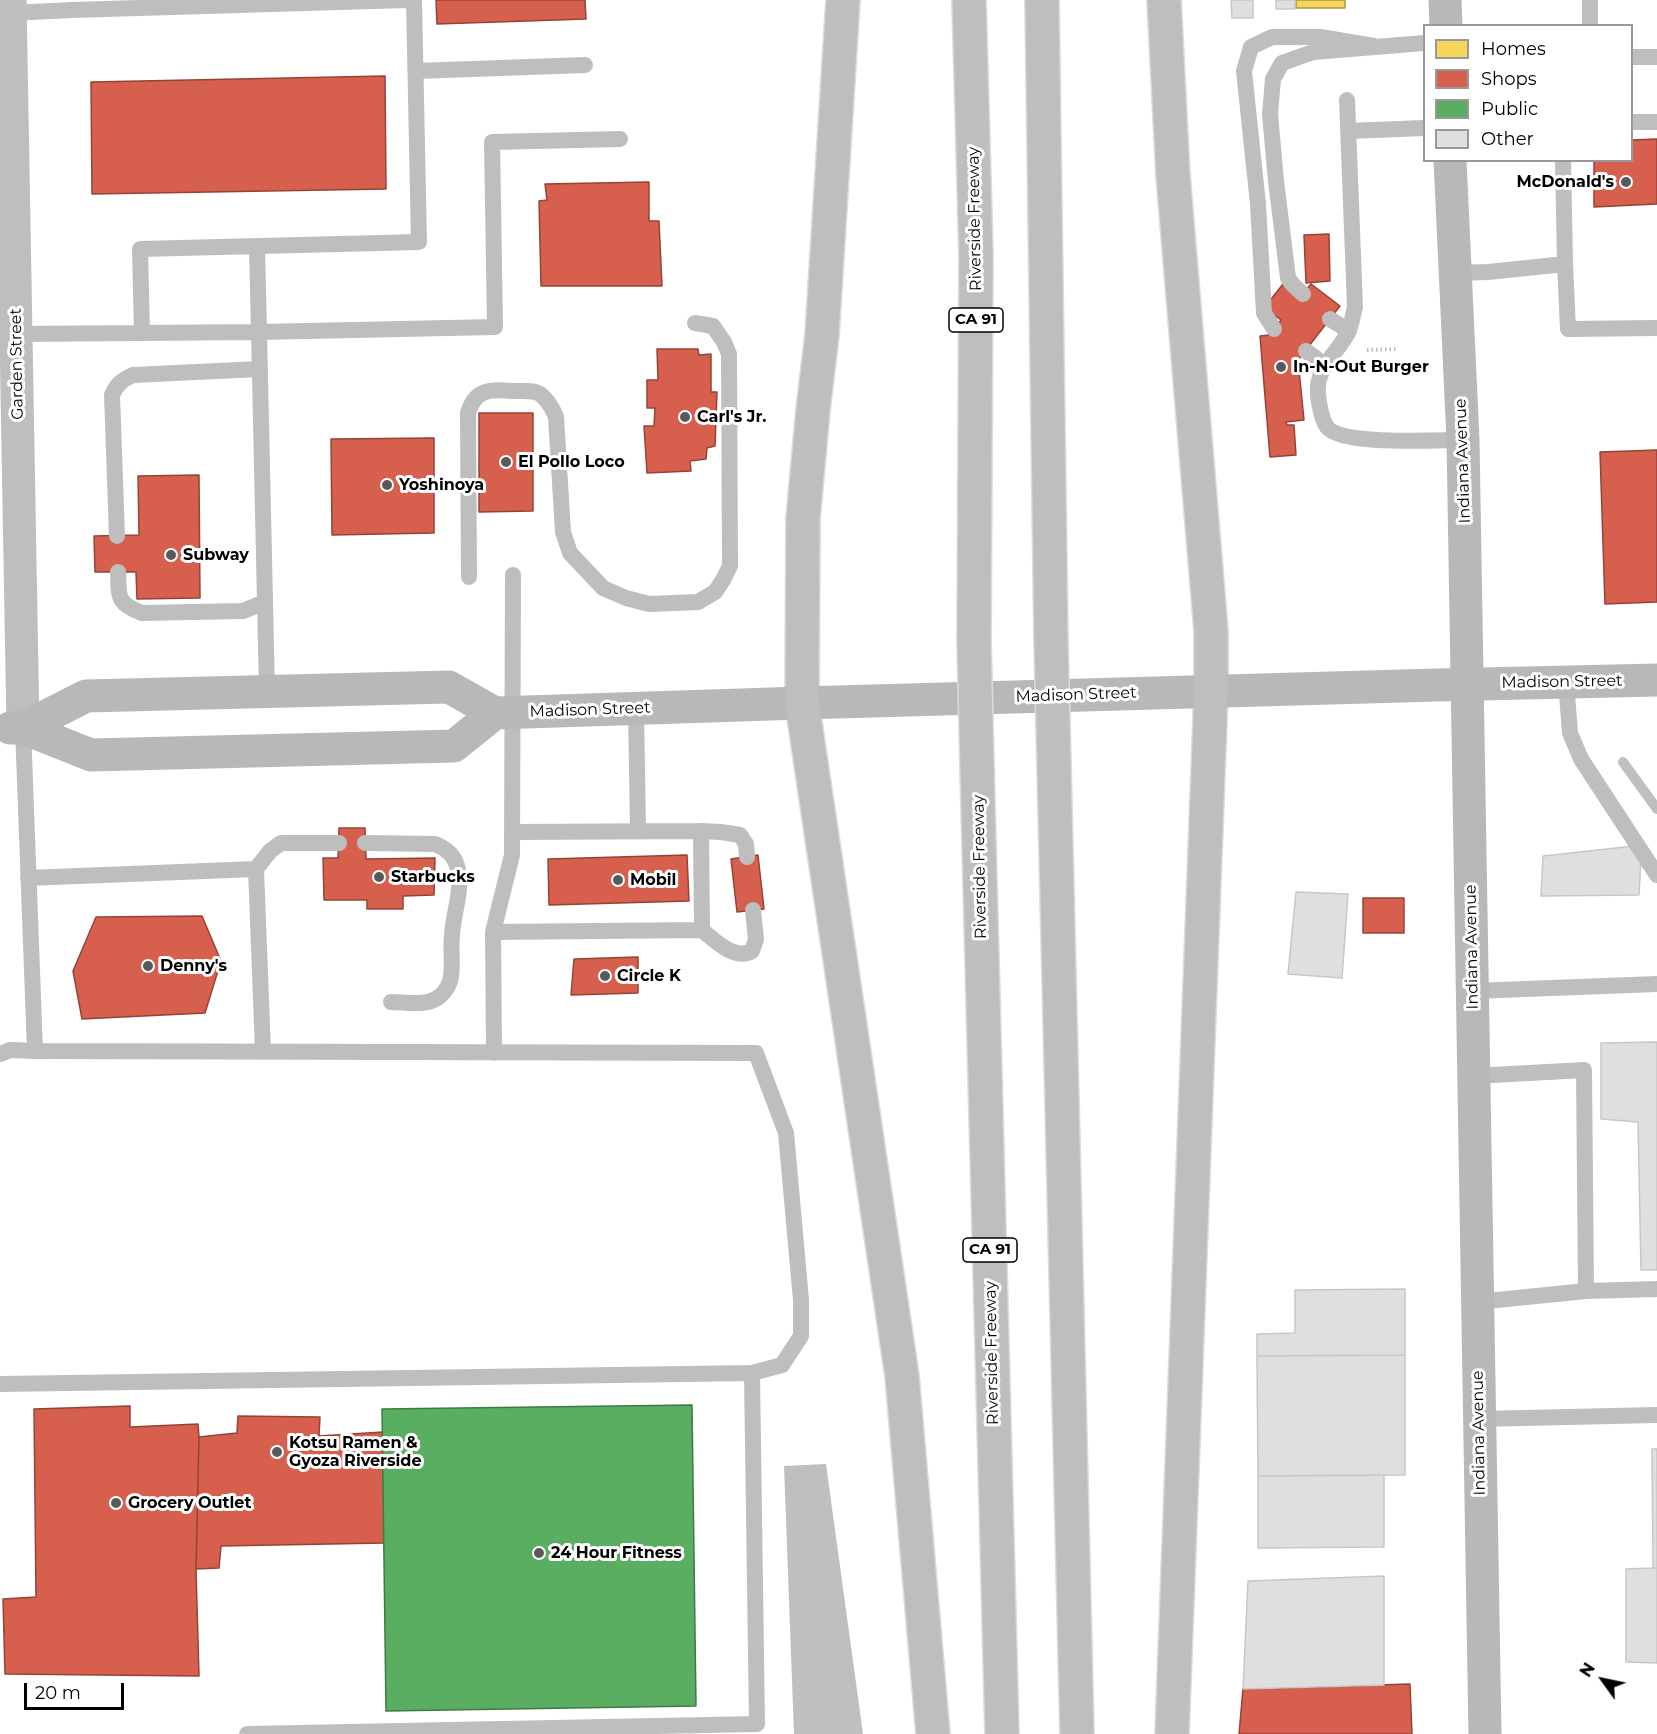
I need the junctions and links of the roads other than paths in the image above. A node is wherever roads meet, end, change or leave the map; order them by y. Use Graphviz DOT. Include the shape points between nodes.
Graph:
graph roads {
  1 [pos="406,0"];
  2 [pos="414,0"];
  3 [pos="843,0"];
  4 [pos="969,0"];
  5 [pos="1042,0"];
  6 [pos="1164,0"];
  7 [pos="1445,0"];
  8 [pos="1590,0"];
  9 [pos="10,6"];
  10 [pos="1446,24"];
  11 [pos="1590,24"];
  12 [pos="1423,43"];
  13 [pos="1374,46"];
  14 [pos="1633,57"];
  15 [pos="1657,57"];
  16 [pos="585,65"];
  17 [pos="416,71"];
  18 [pos="1347,100"];
  19 [pos="1633,122"];
  20 [pos="1657,122"];
  21 [pos="1423,128"];
  22 [pos="1348,131"];
  23 [pos="620,139"];
  24 [pos="1450,162"];
  25 [pos="1563,162"];
  26 [pos="258,247"];
  27 [pos="1565,264"];
  28 [pos="1455,273"];
  29 [pos="1303,294"];
  30 [pos="1330,319"];
  31 [pos="695,323"];
  32 [pos="1657,328"];
  33 [pos="1274,329"];
  34 [pos="259,332"];
  35 [pos="1349,332"];
  36 [pos="142,333"];
  37 [pos="16,334"];
  38 [pos="1306,351"];
  39 [pos="1325,365"];
  40 [pos="261,369"];
  41 [pos="1463,440"];
  42 [pos="9,447"];
  43 [pos="117,536"];
  44 [pos="118,572"];
  45 [pos="513,575"];
  46 [pos="469,577"];
  47 [pos="265,602"];
  48 [pos="1657,680"];
  49 [pos="1566,682"];
  50 [pos="1467,684"];
  51 [pos="267,692"];
  52 [pos="1211,692"];
  53 [pos="802,702"];
  54 [pos="636,708"];
  55 [pos="504,713"];
  56 [pos="11,728"];
  57 [pos="638,831"];
  58 [pos="701,831"];
  59 [pos="513,832"];
  60 [pos="339,843"];
  61 [pos="365,843"];
  62 [pos="747,857"];
  63 [pos="256,869"];
  64 [pos="1657,875"];
  65 [pos="28,878"];
  66 [pos="753,910"];
  67 [pos="702,930"];
  68 [pos="493,932"];
  69 [pos="1657,984"];
  70 [pos="1473,991"];
  71 [pos="391,1002"];
  72 [pos="35,1051"];
  73 [pos="263,1052"];
  74 [pos="494,1053"];
  75 [pos="0,1054"];
  76 [pos="1474,1076"];
  77 [pos="1657,1289"];
  78 [pos="1586,1291"];
  79 [pos="1477,1302"];
  80 [pos="752,1374"];
  81 [pos="0,1384"];
  82 [pos="1657,1414"];
  83 [pos="1479,1419"];
  84 [pos="247,1734"];
  85 [pos="933,1734"];
  86 [pos="1002,1734"];
  87 [pos="1077,1734"];
  88 [pos="1172,1734"];
  89 [pos="1485,1734"];
  1 -- 9 [label="lane" via="84,9"];
  2 -- 17 [label="lane"];
  3 -- 53 [label="main road" via="823,323 803,519"];
  4 -- 86 [label="main road, Riverside Freeway / CA 91, bridge" via="976,255 974,641"];
  5 -- 87 [label="main road, bridge" via="1051,640"];
  6 -- 52 [label="main road" via="1173,175 1211,632"];
  7 -- 10 [label="main road"];
  8 -- 11 [label="lane"];
  9 -- 37 [label="main road, Garden Street"];
  12 -- 13 [label="lane"];
  13 -- 29 [label="lane" via="1313,52 1282,63 1273,79 1270,114 1288,278"];
  13 -- 33 [label="lane" via="1320,38 1272,37 1251,47 1244,71 1264,313"];
  14 -- 15 [label="lane"];
  16 -- 17 [label="lane"];
  17 -- 26 [label="lane" via="419,242"];
  18 -- 22 [label="lane"];
  19 -- 20 [label="lane"];
  21 -- 22 [label="lane"];
  22 -- 35 [label="lane" via="1355,307"];
  23 -- 34 [label="lane" via="492,142 495,327"];
  24 -- 28 [label="main road, Indiana Avenue"];
  25 -- 27 [label="lane"];
  26 -- 34 [label="lane"];
  26 -- 36 [label="lane" via="140,249"];
  27 -- 28 [label="lane"];
  27 -- 32 [label="lane" via="1568,329"];
  28 -- 41 [label="main road, Indiana Avenue"];
  30 -- 35 [label="lane"];
  31 -- 46 [label="lane" via="713,326 729,354 730,566 715,592 698,602 649,604 626,598 603,588 570,552 562,532 556,417 550,403 538,392 487,390 470,405"];
  34 -- 36 [label="lane"];
  34 -- 40 [label="lane"];
  35 -- 39 [label="lane"];
  36 -- 37 [label="lane"];
  37 -- 42 [label="main road, Garden Street"];
  38 -- 39 [label="lane"];
  39 -- 41 [label="lane" via="1318,386 1321,414 1327,427 1337,434 1359,439"];
  40 -- 43 [label="lane" via="133,375 122,380 112,395"];
  40 -- 47 [label="lane"];
  41 -- 50 [label="main road, Indiana Avenue"];
  42 -- 56 [label="main road, Garden Street"];
  44 -- 47 [label="lane" via="119,595 126,607 142,613 243,610"];
  45 -- 55 [label="lane"];
  47 -- 51 [label="lane"];
  48 -- 49 [label="main road, Madison Street"];
  49 -- 50 [label="main road, Madison Street"];
  49 -- 64 [label="lane" via="1570,733 1581,759"];
  50 -- 52 [label="main road, Madison Street"];
  50 -- 70 [label="main road, Indiana Avenue"];
  51 -- 55 [label="main road" via="449,687"];
  51 -- 56 [label="main road" via="86,696"];
  52 -- 53 [label="main road, Madison Street"];
  52 -- 88 [label="main road"];
  53 -- 54 [label="main road, Madison Street"];
  53 -- 85 [label="main road" via="902,1376"];
  54 -- 55 [label="main road, Madison Street"];
  54 -- 57 [label="lane"];
  55 -- 56 [label="main road" via="454,746 91,755"];
  55 -- 59 [label="lane"];
  56 -- 65 [label="lane"];
  57 -- 58 [label="lane"];
  57 -- 59 [label="lane"];
  58 -- 62 [label="lane" via="740,835"];
  58 -- 67 [label="lane"];
  59 -- 68 [label="lane" via="513,855"];
  60 -- 63 [label="lane" via="281,843"];
  61 -- 71 [label="lane" via="435,844 444,848 457,865 451,979 446,990 428,1003"];
  63 -- 65 [label="lane"];
  63 -- 73 [label="lane"];
  65 -- 72 [label="lane"];
  66 -- 67 [label="lane" via="756,939 747,954 733,952"];
  67 -- 68 [label="lane"];
  68 -- 74 [label="lane"];
  69 -- 70 [label="lane"];
  70 -- 76 [label="main road, Indiana Avenue"];
  72 -- 73 [label="lane"];
  72 -- 75 [label="lane" via="10,1050"];
  73 -- 74 [label="lane"];
  74 -- 80 [label="lane" via="756,1053 786,1134 801,1335 782,1365"];
  76 -- 78 [label="lane" via="1584,1070"];
  76 -- 79 [label="main road, Indiana Avenue"];
  77 -- 78 [label="lane"];
  78 -- 79 [label="lane"];
  79 -- 83 [label="main road, Indiana Avenue"];
  80 -- 81 [label="lane"];
  80 -- 84 [label="lane" via="757,1724"];
  82 -- 83 [label="lane"];
  83 -- 89 [label="main road, Indiana Avenue"];
}
